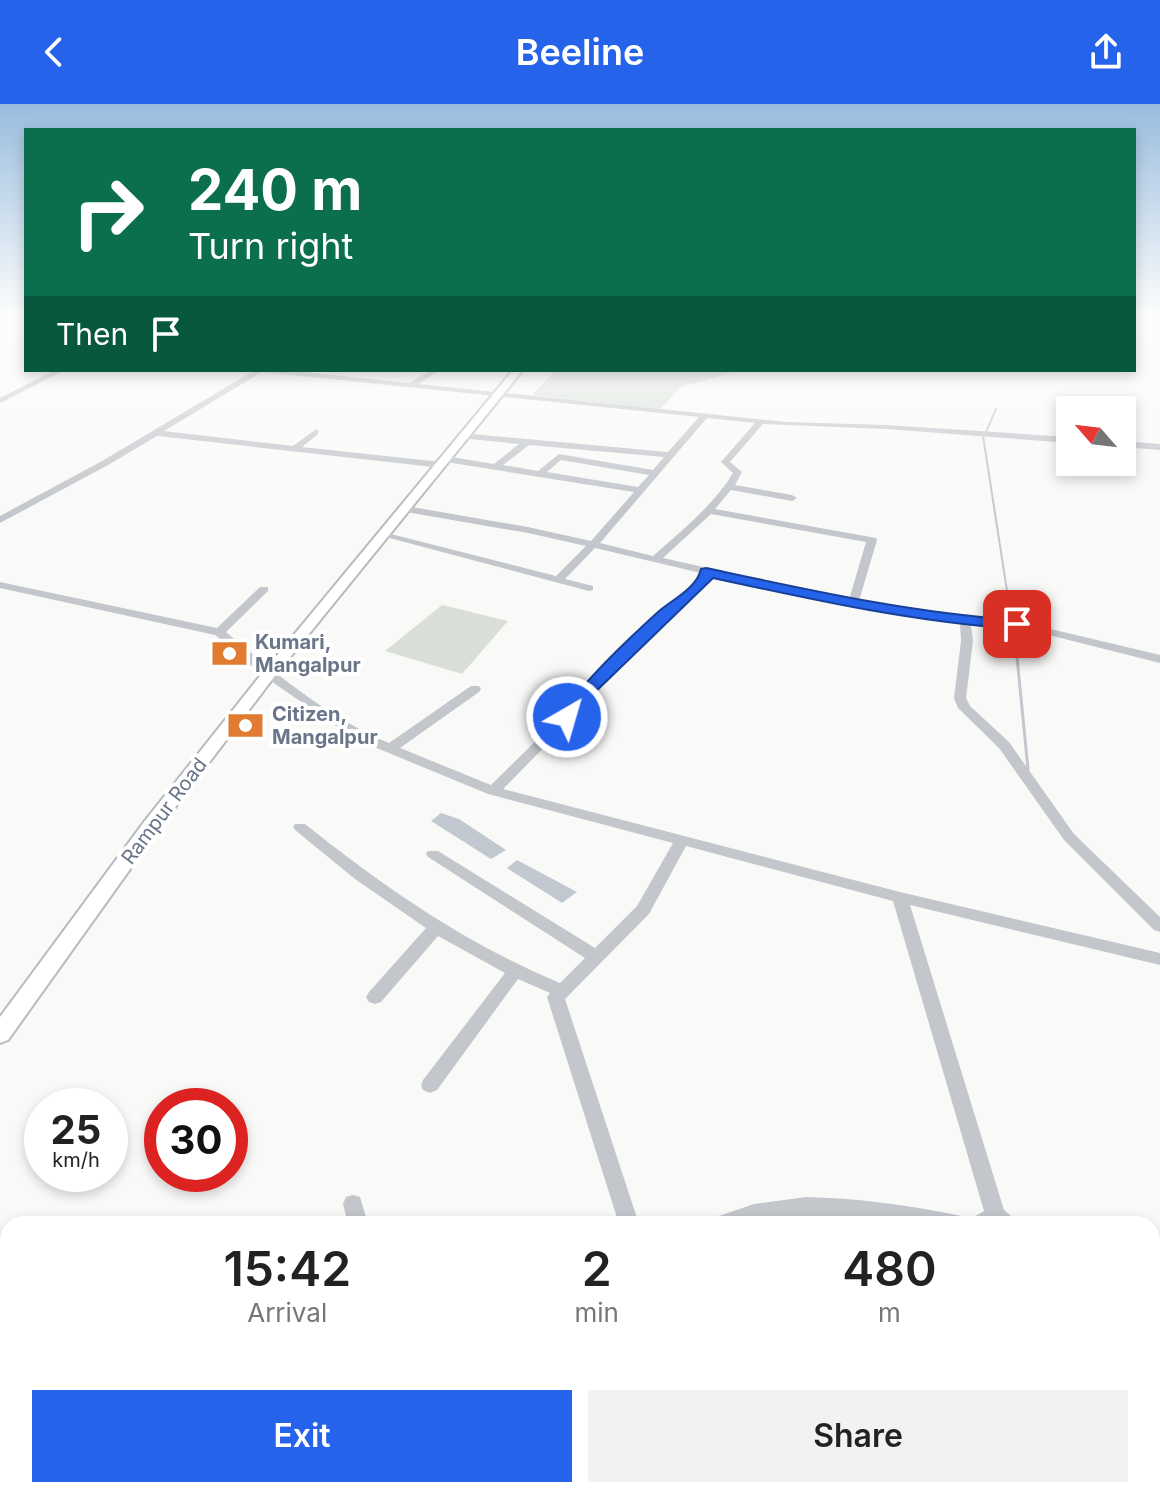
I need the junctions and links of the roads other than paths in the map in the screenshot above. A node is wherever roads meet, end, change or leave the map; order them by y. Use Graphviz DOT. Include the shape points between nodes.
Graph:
graph roads {
  1 [pos="47,377"];
  2 [pos="250,377"];
  3 [pos="337,377"];
  4 [pos="424,377"];
  5 [pos="512,377"];
  6 [pos="412,384"];
  7 [pos="497,394"];
  8 [pos="0,401"];
  9 [pos="705,415"];
  10 [pos="761,421"];
  11 [pos="315,432"];
  12 [pos="155,433"];
  13 [pos="462,436"];
  14 [pos="1056,439"];
  15 [pos="528,441"];
  16 [pos="1136,445"];
  17 [pos="1160,447"];
  18 [pos="295,448"];
  19 [pos="671,455"];
  20 [pos="444,462"];
  21 [pos="496,467"];
  22 [pos="655,473"];
  23 [pos="540,474"];
  24 [pos="729,487"];
  25 [pos="641,490"];
  26 [pos="792,498"];
  27 [pos="406,509"];
  28 [pos="708,511"];
  29 [pos="0,520"];
  30 [pos="383,535"];
  31 [pos="593,545"];
  32 [pos="654,560"];
  33 [pos="706,572"];
  34 [pos="559,579"];
  35 [pos="0,585"];
  36 [pos="589,588"];
  37 [pos="264,589"];
  38 [pos="853,604"];
  39 [pos="965,621"];
  40 [pos="219,632"];
  41 [pos="1160,659"];
  42 [pos="269,674"];
  43 [pos="475,689"];
  44 [pos="390,749"];
  45 [pos="493,791"];
  46 [pos="300,827"];
  47 [pos="682,839"];
  48 [pos="433,854"];
  49 [pos="900,897"];
  50 [pos="1160,926"];
  51 [pos="435,929"];
  52 [pos="594,956"];
  53 [pos="1160,959"];
  54 [pos="515,971"];
  55 [pos="562,991"];
  56 [pos="375,997"];
  57 [pos="0,1034"];
  58 [pos="430,1085"];
  59 [pos="626,1216"];
  60 [pos="745,1216"];
  61 [pos="908,1216"];
  62 [pos="993,1216"];
  1 -- 8 [label="street"];
  2 -- 12 [label="street"];
  3 -- 6 [label="street"];
  4 -- 6 [label="street"];
  5 -- 7 [label="main road, Rampur Road"];
  6 -- 7 [label="street"];
  7 -- 9 [label="street"];
  7 -- 13 [label="main road, Rampur Road"];
  9 -- 10 [label="street"];
  9 -- 19 [label="street"];
  10 -- 14 [label="street"];
  10 -- 24 [label="street" via="725,462 738,472"];
  11 -- 18 [label="street"];
  12 -- 18 [label="street"];
  12 -- 29 [label="street"];
  13 -- 15 [label="street"];
  13 -- 20 [label="main road, Rampur Road"];
  15 -- 19 [label="street"];
  15 -- 21 [label="street"];
  16 -- 17 [label="street"];
  18 -- 20 [label="street"];
  19 -- 22 [label="street"];
  20 -- 21 [label="street"];
  20 -- 27 [label="main road, Rampur Road"];
  21 -- 23 [label="street"];
  22 -- 23 [label="street" via="559,457"];
  22 -- 25 [label="street"];
  23 -- 25 [label="street"];
  24 -- 26 [label="street"];
  24 -- 28 [label="street"];
  25 -- 31 [label="street"];
  27 -- 30 [label="main road, Rampur Road"];
  27 -- 31 [label="street"];
  28 -- 32 [label="street"];
  28 -- 38 [label="street" via="872,540"];
  30 -- 34 [label="street"];
  30 -- 42 [label="main road, Rampur Road"];
  31 -- 32 [label="street"];
  31 -- 34 [label="street"];
  32 -- 33 [label="street"];
  33 -- 38 [label="street"];
  33 -- 45 [label="street" via="684,601 613,665"];
  34 -- 36 [label="street"];
  35 -- 40 [label="street"];
  37 -- 40 [label="street"];
  38 -- 39 [label="street"];
  39 -- 41 [label="street" via="1017,624"];
  39 -- 50 [label="street" via="960,698 964,708 1004,745 1069,837"];
  40 -- 42 [label="street"];
  42 -- 44 [label="street" via="360,736"];
  42 -- 57 [label="main road, Rampur Road"];
  43 -- 44 [label="street"];
  44 -- 45 [label="street"];
  45 -- 47 [label="street"];
  46 -- 51 [label="street"];
  47 -- 49 [label="street"];
  47 -- 52 [label="street" via="643,910"];
  48 -- 52 [label="street"];
  49 -- 53 [label="street"];
  49 -- 62 [label="street"];
  51 -- 54 [label="street"];
  51 -- 56 [label="street"];
  52 -- 55 [label="street"];
  54 -- 55 [label="street"];
  54 -- 58 [label="street"];
  55 -- 59 [label="street" via="556,997"];
  60 -- 61 [label="street" via="818,1208"];
}
